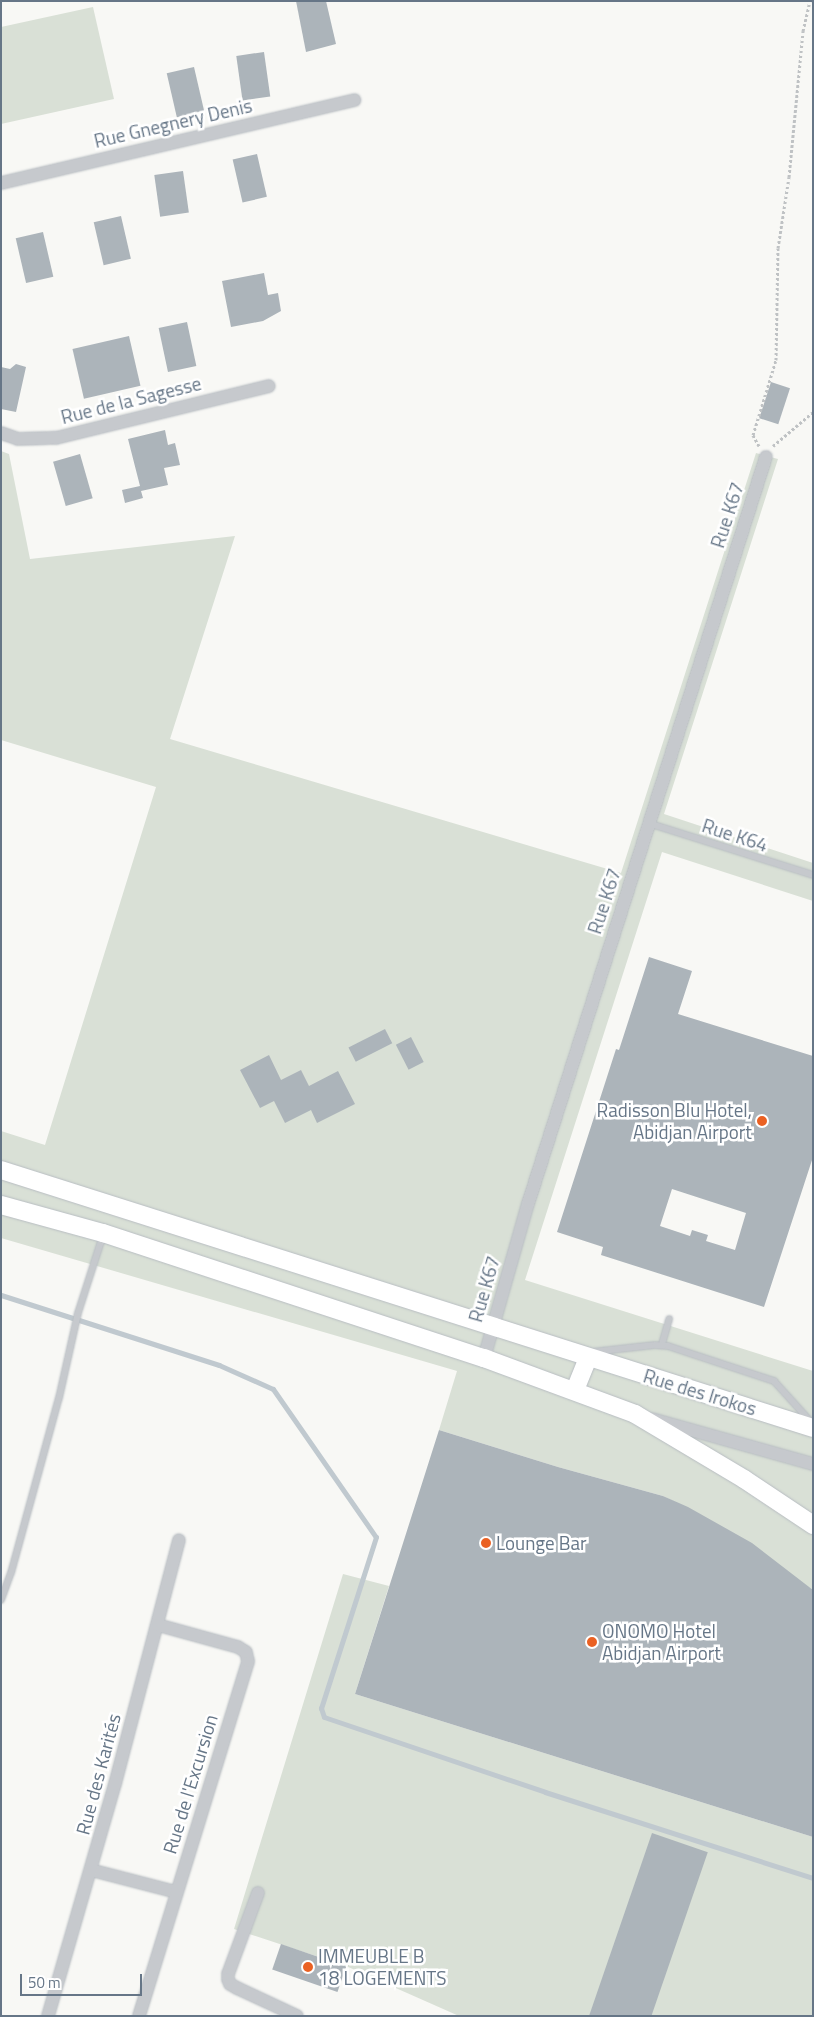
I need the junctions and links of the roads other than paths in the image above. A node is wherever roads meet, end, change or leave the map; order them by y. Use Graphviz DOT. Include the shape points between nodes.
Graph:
graph roads {
  1 [pos="354,100"];
  2 [pos="1,184"];
  3 [pos="268,386"];
  4 [pos="1,433"];
  5 [pos="766,457"];
  6 [pos="648,823"];
  7 [pos="813,875"];
  8 [pos="1,1170"];
  9 [pos="1,1205"];
  10 [pos="103,1234"];
  11 [pos="669,1319"];
  12 [pos="493,1327"];
  13 [pos="662,1344"];
  14 [pos="582,1356"];
  15 [pos="484,1358"];
  16 [pos="574,1390"];
  17 [pos="635,1414"];
  18 [pos="813,1424"];
  19 [pos="813,1428"];
  20 [pos="813,1464"];
  21 [pos="813,1525"];
  22 [pos="179,1540"];
  23 [pos="1,1600"];
  24 [pos="158,1625"];
  25 [pos="91,1870"];
  26 [pos="176,1892"];
  27 [pos="258,1893"];
  28 [pos="48,2016"];
  29 [pos="139,2016"];
  30 [pos="297,2016"];
  1 -- 2 [label="street, Rue Gnegnery Denis"];
  3 -- 4 [label="street, Rue de la Sagesse" via="56,438 18,438"];
  5 -- 6 [label="street, Rue K67"];
  6 -- 7 [label="lane, Rue K64"];
  6 -- 12 [label="street, Rue K67" via="528,1204"];
  8 -- 12 [label="main road, Rue des Irokos"];
  9 -- 10 [label="main road"];
  10 -- 15 [label="main road"];
  10 -- 23 [label="lane" via="78,1313 54,1416"];
  11 -- 13 [label="lane"];
  12 -- 14 [label="main road, Rue des Irokos"];
  12 -- 15 [label="street, Rue K67"];
  13 -- 14 [label="lane"];
  13 -- 18 [label="lane" via="774,1381"];
  14 -- 16 [label="main road"];
  14 -- 19 [label="main road, Rue des Irokos"];
  15 -- 16 [label="main road"];
  16 -- 17 [label="main road"];
  17 -- 20 [label="street"];
  17 -- 21 [label="main road" via="744,1479"];
  22 -- 24 [label="street, Rue des Karités"];
  24 -- 25 [label="street, Rue des Karités"];
  24 -- 26 [label="street, Rue de l'Excursion" via="238,1647 246,1652 248,1661"];
  25 -- 26 [label="street"];
  25 -- 28 [label="street, Rue des Karités"];
  26 -- 29 [label="street, Rue de l'Excursion"];
  27 -- 30 [label="street" via="228,1979 230,1984"];
}
